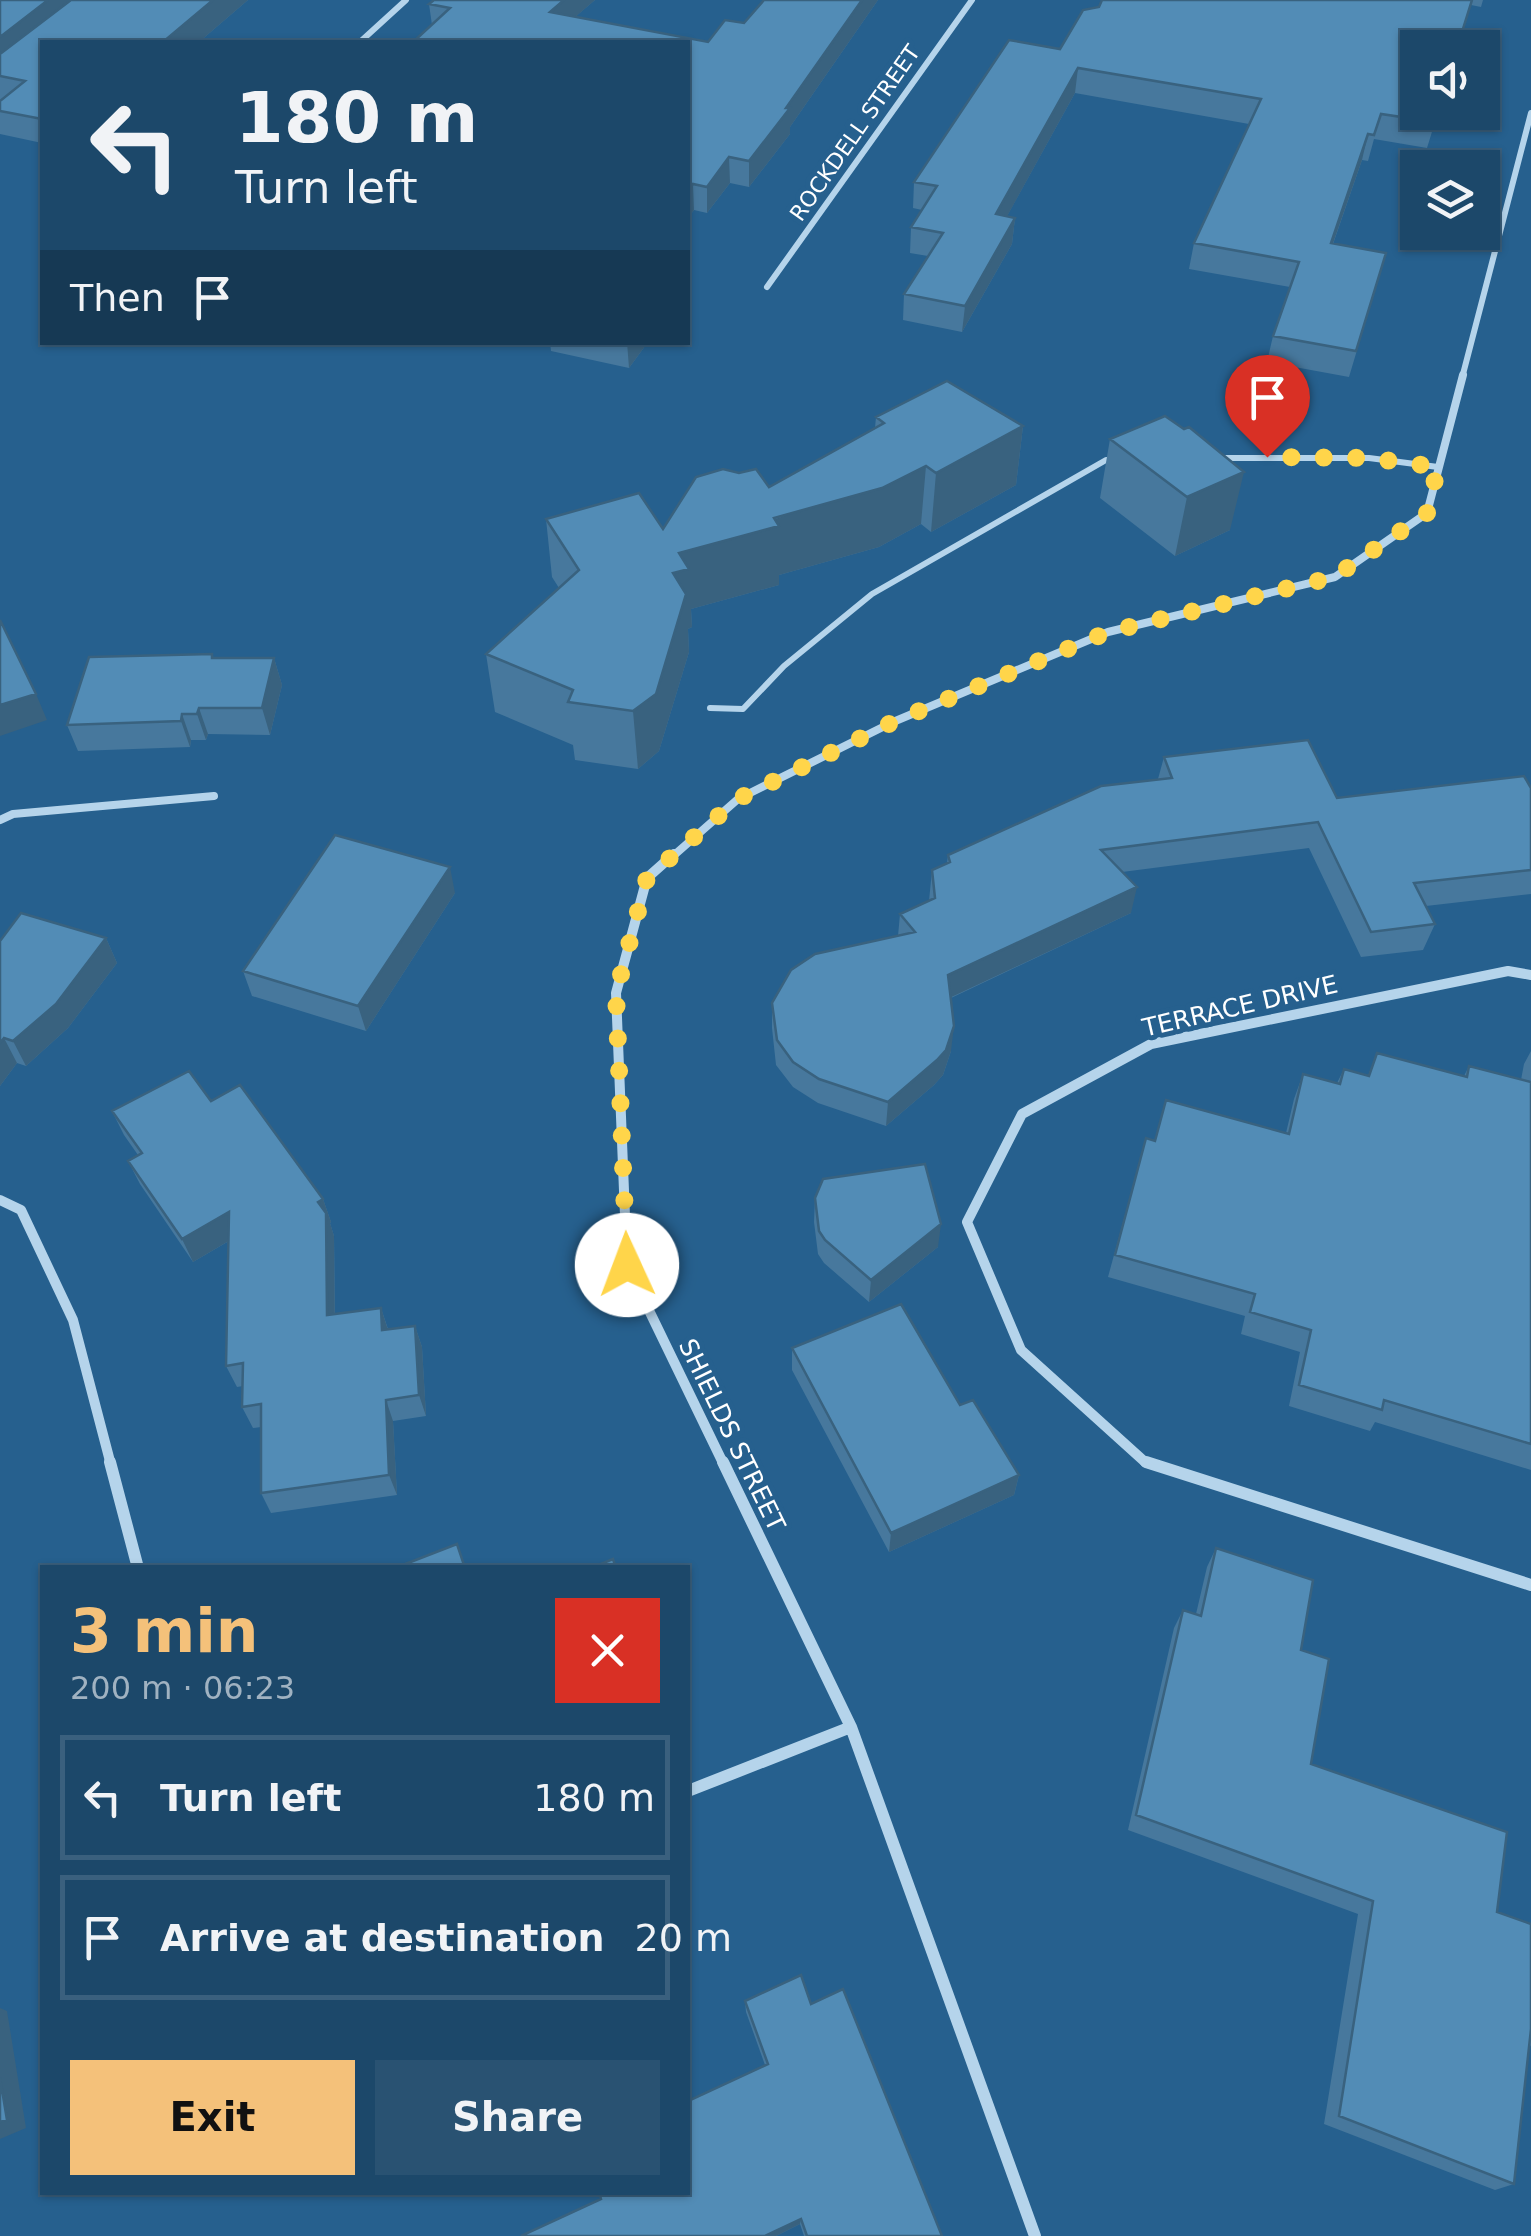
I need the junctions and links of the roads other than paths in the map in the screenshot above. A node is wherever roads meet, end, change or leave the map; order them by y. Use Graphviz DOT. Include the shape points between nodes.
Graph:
graph roads {
  1 [pos="406,0"];
  2 [pos="972,0"];
  3 [pos="362,40"];
  4 [pos="1531,113"];
  5 [pos="767,287"];
  6 [pos="1214,458"];
  7 [pos="1124,460"];
  8 [pos="1438,467"];
  9 [pos="710,708"];
  10 [pos="214,796"];
  11 [pos="0,820"];
  12 [pos="1531,975"];
  13 [pos="0,1200"];
  14 [pos="137,1565"];
  15 [pos="1531,1586"];
  16 [pos="850,1727"];
  17 [pos="690,1790"];
  18 [pos="1035,2236"];
  1 -- 3 [label="street"];
  2 -- 5 [label="street, ROCKDELL STREET"];
  4 -- 8 [label="street, SHIELDS STREET"];
  6 -- 8 [label="lane" via="1369,458"];
  7 -- 9 [label="lane" via="1106,460 872,594 743,709"];
  8 -- 16 [label="street, SHIELDS STREET" via="1427,513 1334,577 1108,632 893,722 738,799 647,878 616,993 627,1265"];
  10 -- 11 [label="street"];
  12 -- 15 [label="street, TERRACE DRIVE" via="1508,971 1151,1044 1022,1114 968,1222 1021,1350 1145,1462"];
  13 -- 14 [label="street" via="21,1210 74,1320"];
  16 -- 17 [label="street"];
  16 -- 18 [label="street, SHIELDS STREET"];
}
